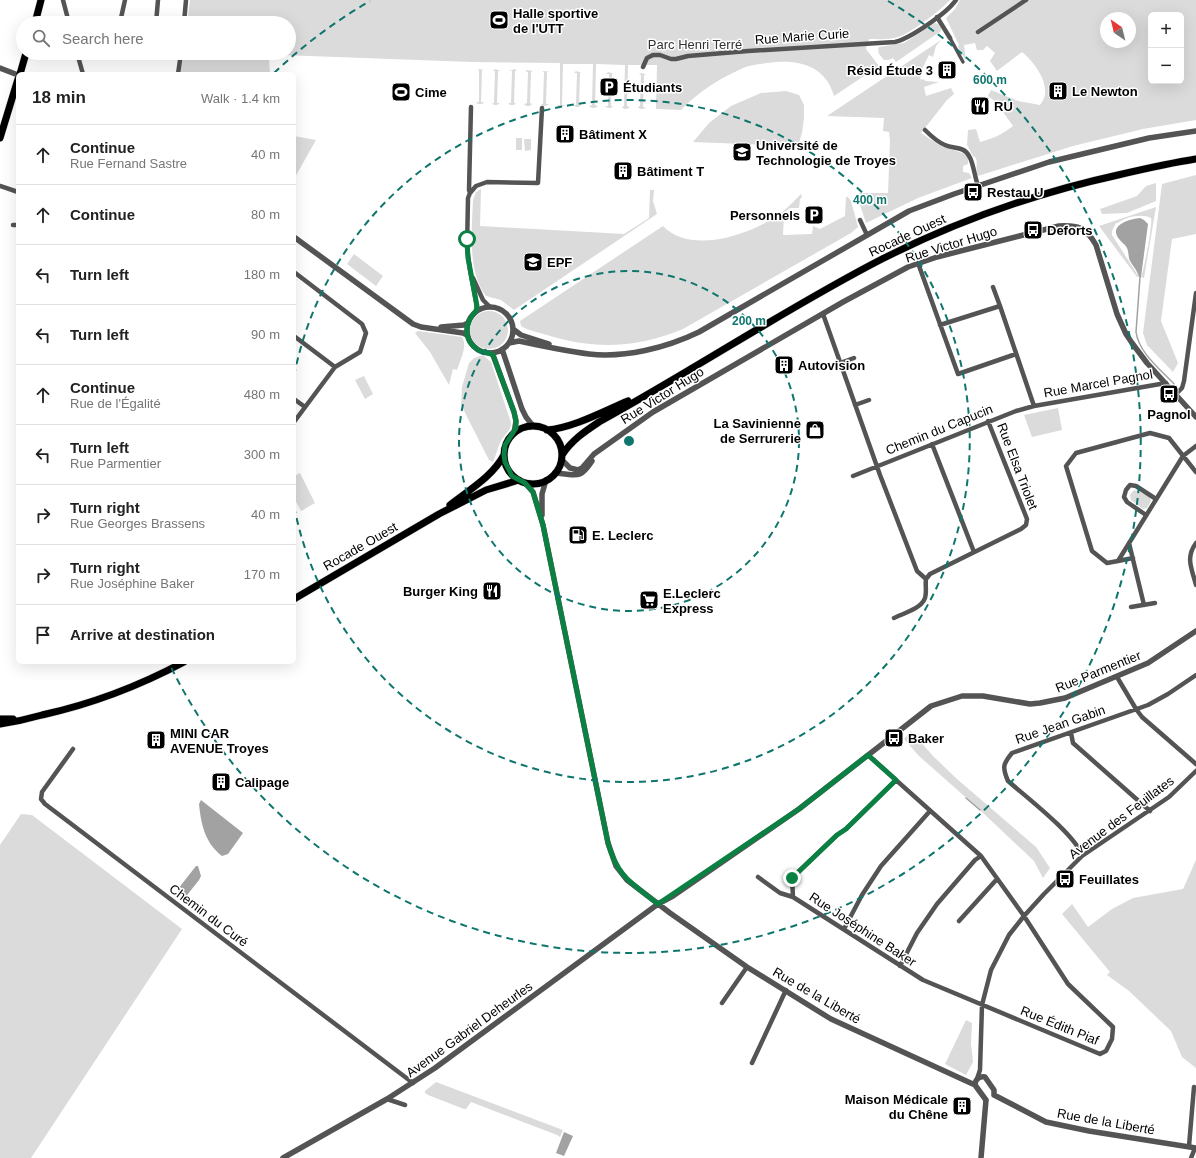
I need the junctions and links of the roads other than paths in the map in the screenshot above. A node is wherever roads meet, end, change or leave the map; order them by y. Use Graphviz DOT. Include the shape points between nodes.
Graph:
graph roads {
  1 [pos="41,0"];
  2 [pos="64,0"];
  3 [pos="124,0"];
  4 [pos="158,0"];
  5 [pos="186,0"];
  6 [pos="956,0"];
  7 [pos="1026,0"];
  8 [pos="37,16"];
  9 [pos="67,16"];
  10 [pos="122,16"];
  11 [pos="157,16"];
  12 [pos="185,16"];
  13 [pos="937,17"];
  14 [pos="978,32"];
  15 [pos="950,38"];
  16 [pos="24,60"];
  17 [pos="79,60"];
  18 [pos="180,60"];
  19 [pos="963,62"];
  20 [pos="643,67"];
  21 [pos="0,68"];
  22 [pos="20,72"];
  23 [pos="82,72"];
  24 [pos="178,72"];
  25 [pos="16,74"];
  26 [pos="16,86"];
  27 [pos="471,107"];
  28 [pos="542,108"];
  29 [pos="925,130"];
  30 [pos="1196,131"];
  31 [pos="0,138"];
  32 [pos="1196,159"];
  33 [pos="0,186"];
  34 [pos="978,186"];
  35 [pos="16,191"];
  36 [pos="470,193"];
  37 [pos="860,220"];
  38 [pos="867,234"];
  39 [pos="296,238"];
  40 [pos="918,264"];
  41 [pos="470,270"];
  42 [pos="296,274"];
  43 [pos="993,286"];
  44 [pos="1196,293"];
  45 [pos="1000,306"];
  46 [pos="490,307"];
  47 [pos="476,311"];
  48 [pos="823,314"];
  49 [pos="468,323"];
  50 [pos="940,325"];
  51 [pos="432,328"];
  52 [pos="513,329"];
  53 [pos="467,335"];
  54 [pos="296,338"];
  55 [pos="509,342"];
  56 [pos="502,349"];
  57 [pos="569,350"];
  58 [pos="490,353"];
  59 [pos="1016,354"];
  60 [pos="854,358"];
  61 [pos="840,363"];
  62 [pos="335,367"];
  63 [pos="1166,383"];
  64 [pos="652,391"];
  65 [pos="1176,394"];
  66 [pos="296,400"];
  67 [pos="869,400"];
  68 [pos="856,405"];
  69 [pos="1034,406"];
  70 [pos="305,407"];
  71 [pos="1196,417"];
  72 [pos="296,419"];
  73 [pos="988,421"];
  74 [pos="533,426"];
  75 [pos="547,430"];
  76 [pos="514,433"];
  77 [pos="932,444"];
  78 [pos="1196,446"];
  79 [pos="600,449"];
  80 [pos="504,455"];
  81 [pos="1183,456"];
  82 [pos="561,457"];
  83 [pos="877,466"];
  84 [pos="1196,472"];
  85 [pos="555,473"];
  86 [pos="853,476"];
  87 [pos="546,480"];
  88 [pos="522,481"];
  89 [pos="1156,499"];
  90 [pos="439,514"];
  91 [pos="1146,515"];
  92 [pos="543,525"];
  93 [pos="1129,543"];
  94 [pos="1196,543"];
  95 [pos="974,552"];
  96 [pos="1133,558"];
  97 [pos="1118,561"];
  98 [pos="926,579"];
  99 [pos="1196,585"];
  100 [pos="296,598"];
  101 [pos="1155,603"];
  102 [pos="1144,605"];
  103 [pos="1131,607"];
  104 [pos="894,618"];
  105 [pos="1196,632"];
  106 [pos="180,664"];
  107 [pos="1196,675"];
  108 [pos="1117,677"];
  109 [pos="1136,709"];
  110 [pos="35,717"];
  111 [pos="0,718"];
  112 [pos="0,724"];
  113 [pos="1071,733"];
  114 [pos="73,749"];
  115 [pos="868,755"];
  116 [pos="1196,764"];
  117 [pos="1196,771"];
  118 [pos="896,780"];
  119 [pos="930,811"];
  120 [pos="1150,811"];
  121 [pos="981,856"];
  122 [pos="1082,856"];
  123 [pos="758,877"];
  124 [pos="997,879"];
  125 [pos="793,897"];
  126 [pos="658,904"];
  127 [pos="1024,916"];
  128 [pos="959,921"];
  129 [pos="844,930"];
  130 [pos="900,966"];
  131 [pos="747,967"];
  132 [pos="786,990"];
  133 [pos="722,1003"];
  134 [pos="982,1005"];
  135 [pos="752,1063"];
  136 [pos="980,1070"];
  137 [pos="985,1078"];
  138 [pos="976,1082"];
  139 [pos="412,1083"];
  140 [pos="1194,1087"];
  141 [pos="994,1095"];
  142 [pos="387,1099"];
  143 [pos="986,1100"];
  144 [pos="405,1105"];
  145 [pos="1189,1146"];
  146 [pos="1195,1148"];
  147 [pos="283,1158"];
  148 [pos="981,1158"];
  149 [pos="1191,1158"];
  1 -- 8 [label="main road"];
  2 -- 9 [label="street"];
  3 -- 10 [label="street"];
  4 -- 11 [label="street"];
  5 -- 12 [label="street"];
  6 -- 13 [label="street, Rue Marie Curie" via="949,9"];
  7 -- 14 [label="street"];
  13 -- 15 [label="street"];
  13 -- 20 [label="street, Rue Marie Curie" via="906,38 895,42 755,50 676,59 653,55 647,58"];
  15 -- 19 [label="street"];
  16 -- 22 [label="main road"];
  17 -- 23 [label="street"];
  18 -- 24 [label="street"];
  21 -- 25 [label="street"];
  26 -- 31 [label="main road"];
  27 -- 36 [label="street"];
  28 -- 36 [label="street" via="538,184 487,182 476,186"];
  29 -- 34 [label="street" via="945,146 961,148 969,155"];
  30 -- 34 [label="street" via="1149,138 1050,162"];
  32 -- 64 [label="main road, Rocade Ouest" via="1172,162 1074,185 943,230 860,271"];
  33 -- 35 [label="street"];
  34 -- 38 [label="street" via="909,211"];
  36 -- 41 [label="street" via="467,239"];
  37 -- 38 [label="street"];
  38 -- 57 [label="street" via="680,341 651,349 608,355"];
  39 -- 51 [label="street" via="406,320 421,327"];
  40 -- 48 [label="street, Rue Victor Hugo" via="875,284"];
  40 -- 50 [label="street"];
  40 -- 63 [label="street, Rue Victor Hugo" via="1059,226 1079,227 1096,245 1126,334 1147,363"];
  41 -- 46 [label="street" via="483,300"];
  41 -- 47 [label="street"];
  42 -- 62 [label="street" via="362,324 366,332 360,352"];
  43 -- 45 [label="street"];
  44 -- 65 [label="street" via="1184,381"];
  45 -- 50 [label="street"];
  45 -- 59 [label="street"];
  46 -- 47 [label="street"];
  46 -- 52 [label="street" via="500,309 508,315"];
  47 -- 49 [label="street"];
  48 -- 61 [label="street"];
  48 -- 79 [label="street, Rue Victor Hugo" via="663,406"];
  49 -- 51 [label="street"];
  49 -- 53 [label="street"];
  50 -- 59 [label="street" via="958,374"];
  51 -- 53 [label="street"];
  52 -- 55 [label="street"];
  52 -- 57 [label="street" via="521,335"];
  53 -- 58 [label="street" via="474,348"];
  54 -- 62 [label="street"];
  55 -- 56 [label="street"];
  55 -- 57 [label="street" via="519,341"];
  56 -- 58 [label="street"];
  56 -- 74 [label="street" via="522,409"];
  58 -- 76 [label="street" via="493,355 514,412"];
  59 -- 69 [label="street"];
  60 -- 61 [label="street"];
  61 -- 68 [label="street"];
  62 -- 70 [label="street"];
  63 -- 65 [label="street, Rue Victor Hugo"];
  63 -- 69 [label="street, Rue Marcel Pagnol"];
  64 -- 75 [label="main road, Rocade Ouest" via="574,423"];
  64 -- 82 [label="main road, Rocade Ouest" via="578,436"];
  65 -- 71 [label="street, Rue Victor Hugo"];
  66 -- 70 [label="street"];
  67 -- 68 [label="street"];
  68 -- 83 [label="street"];
  69 -- 73 [label="street, Chemin du Capucin"];
  70 -- 72 [label="street"];
  73 -- 77 [label="street, Chemin du Capucin"];
  73 -- 95 [label="street, Rue Elsa Triolet" via="1028,526"];
  74 -- 75 [label="main road"];
  74 -- 76 [label="main road"];
  75 -- 82 [label="main road" via="558,440"];
  76 -- 80 [label="main road" via="508,440"];
  77 -- 83 [label="street, Chemin du Capucin"];
  77 -- 95 [label="street"];
  78 -- 81 [label="street"];
  79 -- 82 [label="street, Rue Victor Hugo" via="578,470 570,468"];
  79 -- 85 [label="street, Rue Victor Hugo" via="586,471 581,474"];
  80 -- 88 [label="main road" via="512,476"];
  80 -- 90 [label="main road, Rocade Ouest" via="490,474"];
  81 -- 84 [label="street"];
  81 -- 89 [label="street"];
  81 -- 97 [label="street" via="1169,438 1150,433 1076,453 1066,466 1092,552 1107,563"];
  82 -- 85 [label="main road"];
  83 -- 86 [label="street, Chemin du Capucin"];
  83 -- 98 [label="street" via="917,571"];
  85 -- 87 [label="main road"];
  87 -- 88 [label="main road" via="539,483"];
  87 -- 92 [label="street" via="542,494"];
  88 -- 90 [label="main road, Rocade Ouest" via="486,490"];
  88 -- 92 [label="street" via="533,492"];
  89 -- 91 [label="street"];
  89 -- 91 [label="street" via="1136,486 1130,485 1126,490 1124,497 1127,502"];
  90 -- 100 [label="main road, Rocade Ouest"];
  91 -- 93 [label="street"];
  92 -- 126 [label="street, Rue de la Liberté" via="612,855 616,866 627,880"];
  93 -- 96 [label="street"];
  93 -- 97 [label="street"];
  94 -- 99 [label="street" via="1190,553 1190,563"];
  95 -- 98 [label="street, Rue Elsa Triolet" via="936,570"];
  96 -- 97 [label="street"];
  96 -- 102 [label="street"];
  98 -- 104 [label="street" via="925,598 919,606"];
  101 -- 102 [label="street"];
  102 -- 103 [label="street"];
  105 -- 108 [label="street, Rue Parmentier" via="1148,663"];
  106 -- 110 [label="main road" via="103,698"];
  107 -- 109 [label="street, Rue Jean Gabin" via="1168,694"];
  108 -- 109 [label="street"];
  108 -- 115 [label="street, Rue Parmentier" via="1065,698 1040,703 1030,704 983,696 962,696 944,701 931,706"];
  109 -- 113 [label="street, Rue Jean Gabin"];
  109 -- 116 [label="street"];
  110 -- 111 [label="main road"];
  110 -- 112 [label="main road"];
  113 -- 120 [label="street" via="1073,743"];
  113 -- 122 [label="street, Rue Jean Gabin" via="1012,753 1006,760 1003,771 1008,781 1068,834"];
  114 -- 139 [label="street, Chemin du Curé" via="42,792 41,799 45,804"];
  115 -- 118 [label="street"];
  115 -- 126 [label="street, Rue Parmentier" via="799,809"];
  117 -- 120 [label="street, Avenue des Feuillates" via="1179,789"];
  118 -- 119 [label="street"];
  118 -- 125 [label="street, Rue Joséphine Baker" via="792,878"];
  119 -- 121 [label="street"];
  119 -- 129 [label="street" via="881,866"];
  120 -- 122 [label="street, Avenue des Feuillates"];
  121 -- 124 [label="street"];
  121 -- 130 [label="street" via="937,904 917,933"];
  122 -- 127 [label="street, Avenue des Feuillates"];
  123 -- 125 [label="street" via="780,893"];
  124 -- 127 [label="street"];
  124 -- 128 [label="street"];
  125 -- 129 [label="street, Rue Joséphine Baker"];
  126 -- 131 [label="street, Rue de la Liberté"];
  126 -- 139 [label="street, Avenue Gabriel Deheurles"];
  127 -- 134 [label="street, Avenue des Feuillates" via="1009,935 991,970"];
  127 -- 134 [label="street, Rue Édith Piaf" via="1068,984 1113,1027 1112,1039 1106,1052 1100,1054"];
  129 -- 130 [label="street, Rue Joséphine Baker"];
  130 -- 134 [label="street, Rue Joséphine Baker" via="923,980"];
  131 -- 132 [label="street, Rue de la Liberté"];
  131 -- 133 [label="street"];
  132 -- 135 [label="street"];
  132 -- 138 [label="street, Rue de la Liberté" via="831,1019"];
  134 -- 136 [label="street, Avenue des Feuillates"];
  136 -- 137 [label="street"];
  136 -- 138 [label="street, Avenue des Feuillates"];
  137 -- 138 [label="street" via="980,1077"];
  137 -- 141 [label="street" via="994,1090"];
  138 -- 143 [label="street"];
  139 -- 142 [label="street, Avenue Gabriel Deheurles"];
  140 -- 145 [label="street"];
  141 -- 143 [label="street"];
  141 -- 145 [label="street, Rue de la Liberté" via="1046,1122"];
  142 -- 144 [label="street"];
  142 -- 147 [label="street, Avenue Gabriel Deheurles"];
  143 -- 148 [label="street"];
  145 -- 146 [label="street, Rue de la Liberté"];
  146 -- 149 [label="street"];
}
